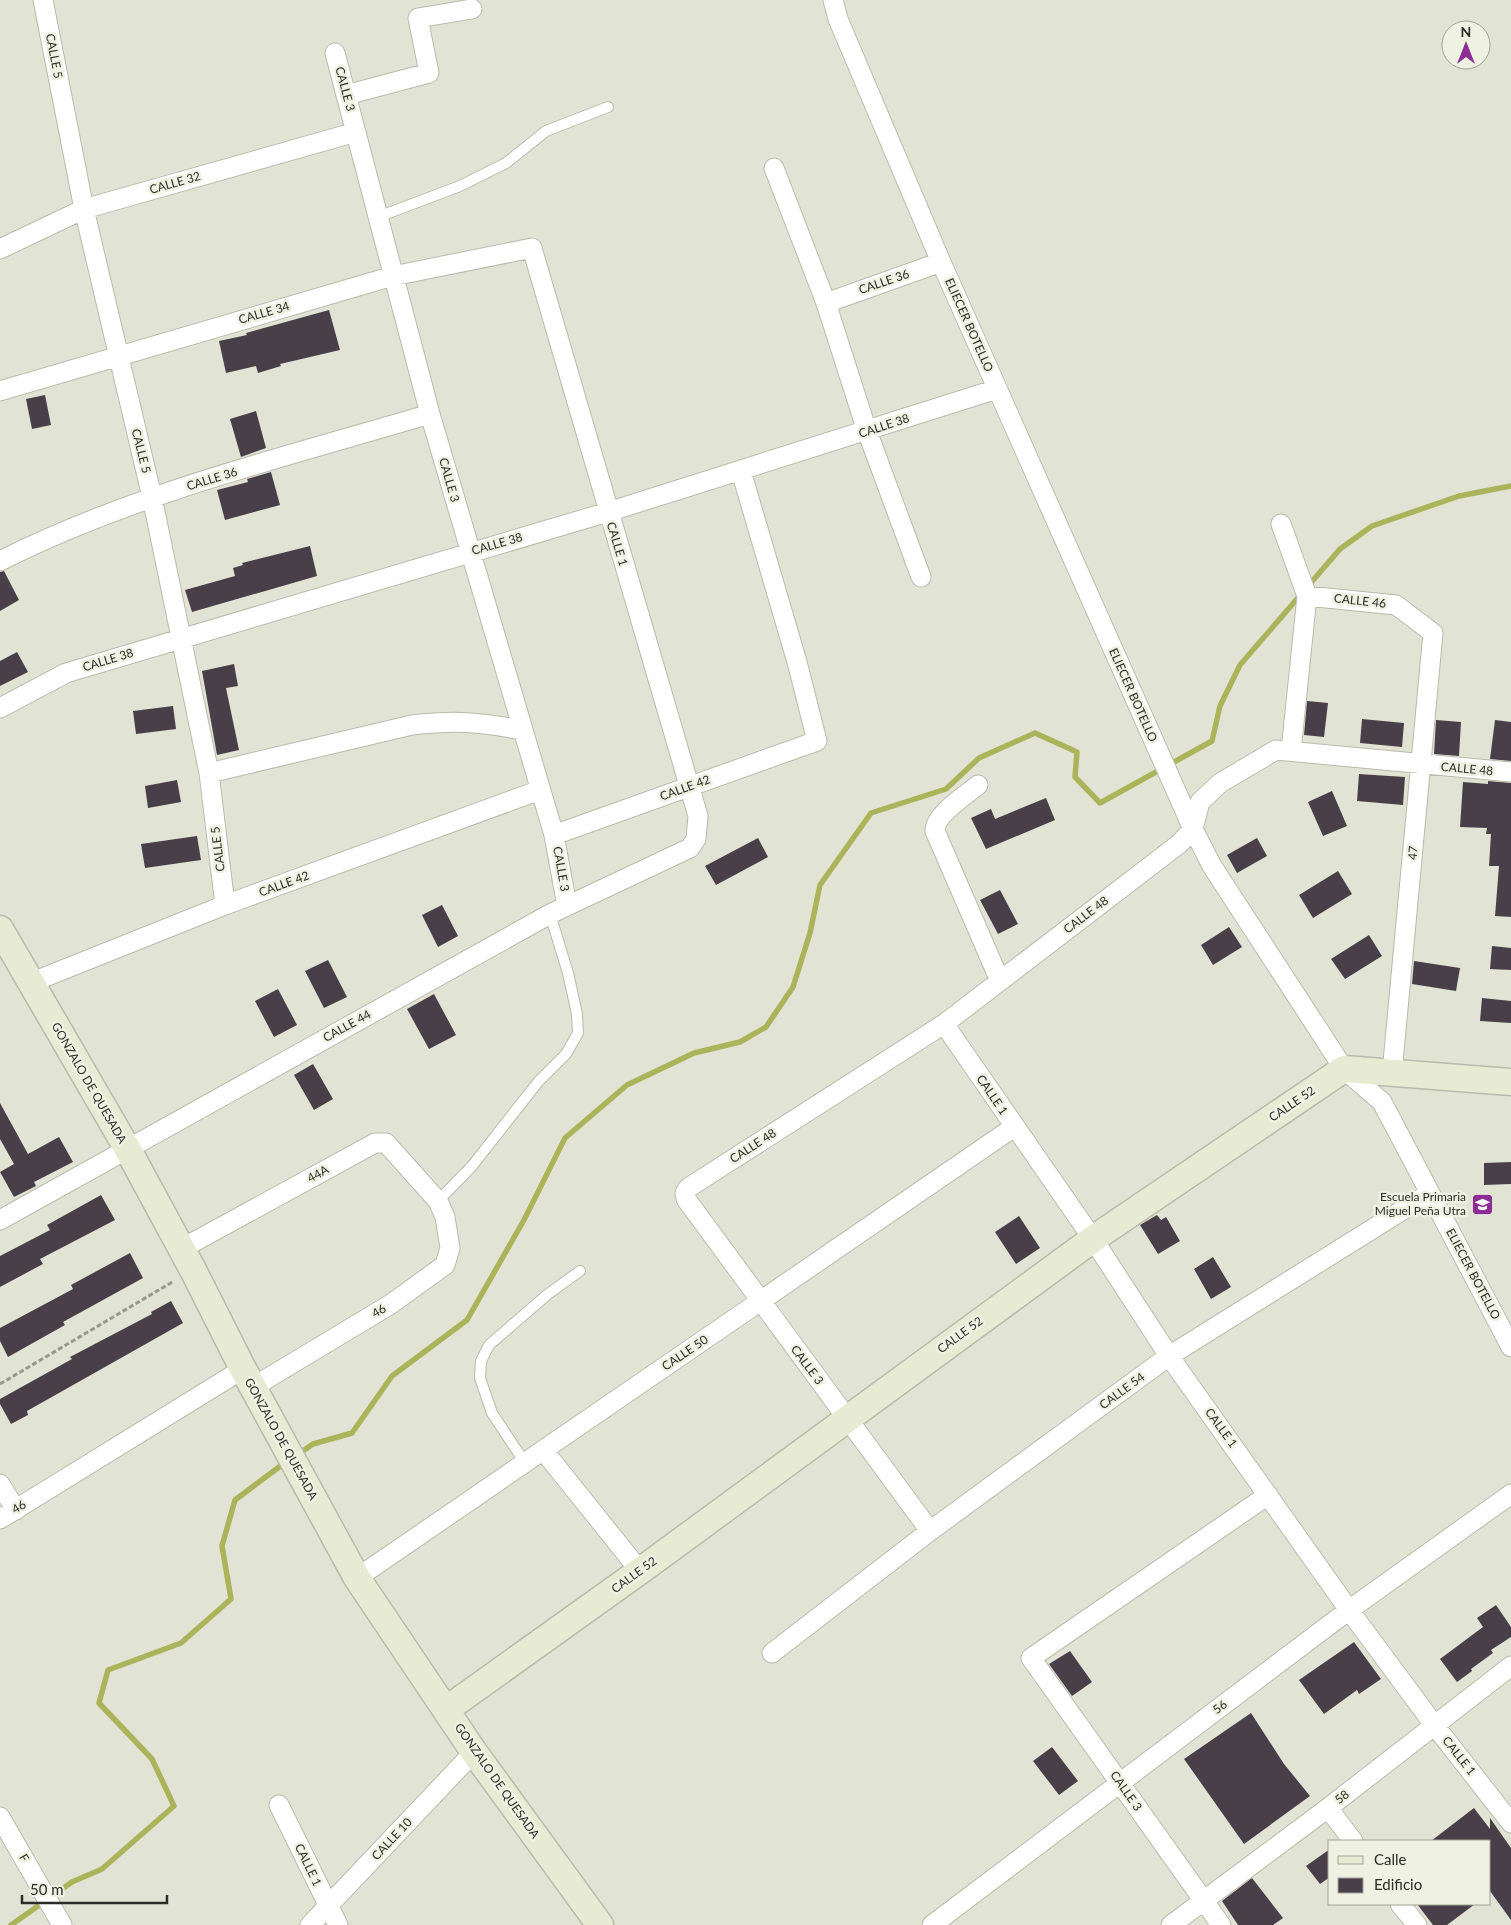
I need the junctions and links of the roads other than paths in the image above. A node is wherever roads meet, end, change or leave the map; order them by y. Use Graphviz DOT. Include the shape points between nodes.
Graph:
graph roads {
  1 [pos="43,0"];
  2 [pos="833,0"];
  3 [pos="472,9"];
  4 [pos="335,53"];
  5 [pos="346,95"];
  6 [pos="608,108"];
  7 [pos="356,132"];
  8 [pos="774,168"];
  9 [pos="84,209"];
  10 [pos="378,217"];
  11 [pos="532,248"];
  12 [pos="0,249"];
  13 [pos="941,262"];
  14 [pos="393,276"];
  15 [pos="826,303"];
  16 [pos="118,355"];
  17 [pos="997,389"];
  18 [pos="0,391"];
  19 [pos="430,414"];
  20 [pos="867,431"];
  21 [pos="741,471"];
  22 [pos="152,497"];
  23 [pos="608,512"];
  24 [pos="1280,524"];
  25 [pos="470,552"];
  26 [pos="0,561"];
  27 [pos="921,577"];
  28 [pos="1307,596"];
  29 [pos="1433,633"];
  30 [pos="182,638"];
  31 [pos="0,708"];
  32 [pos="522,730"];
  33 [pos="1291,750"];
  34 [pos="1421,765"];
  35 [pos="1511,772"];
  36 [pos="209,773"];
  37 [pos="978,785"];
  38 [pos="689,786"];
  39 [pos="540,790"];
  40 [pos="1193,829"];
  41 [pos="554,835"];
  42 [pos="696,839"];
  43 [pos="225,905"];
  44 [pos="567,906"];
  45 [pos="550,914"];
  46 [pos="0,929"];
  47 [pos="16,974"];
  48 [pos="1000,981"];
  49 [pos="944,1024"];
  50 [pos="1344,1069"];
  51 [pos="1392,1072"];
  52 [pos="1511,1082"];
  53 [pos="1014,1127"];
  54 [pos="127,1148"];
  55 [pos="1430,1193"];
  56 [pos="686,1199"];
  57 [pos="438,1201"];
  58 [pos="0,1220"];
  59 [pos="1093,1239"];
  60 [pos="187,1259"];
  61 [pos="580,1271"];
  62 [pos="760,1302"];
  63 [pos="1504,1320"];
  64 [pos="1511,1347"];
  65 [pos="1169,1356"];
  66 [pos="248,1378"];
  67 [pos="846,1418"];
  68 [pos="542,1450"];
  69 [pos="525,1462"];
  70 [pos="0,1484"];
  71 [pos="1511,1494"];
  72 [pos="1268,1495"];
  73 [pos="8,1514"];
  74 [pos="930,1531"];
  75 [pos="640,1571"];
  76 [pos="356,1578"];
  77 [pos="1349,1610"];
  78 [pos="772,1654"];
  79 [pos="1511,1666"];
  80 [pos="447,1709"];
  81 [pos="1435,1726"];
  82 [pos="474,1752"];
  83 [pos="1120,1783"];
  84 [pos="279,1805"];
  85 [pos="1328,1808"];
  86 [pos="0,1817"];
  87 [pos="1511,1823"];
  88 [pos="1352,1840"];
  89 [pos="1203,1901"];
  90 [pos="1401,1905"];
  91 [pos="328,1906"];
  92 [pos="62,1925"];
  93 [pos="310,1925"];
  94 [pos="338,1925"];
  95 [pos="600,1925"];
  96 [pos="932,1925"];
  97 [pos="1171,1925"];
  98 [pos="1221,1925"];
  99 [pos="1417,1925"];
  1 -- 9 [label="street, CALLE 5"];
  2 -- 13 [label="street, ELIECER BOTELLO" via="838,19"];
  3 -- 5 [label="street" via="418,18 429,73"];
  4 -- 5 [label="street, CALLE 3"];
  5 -- 7 [label="street, CALLE 3"];
  6 -- 10 [label="lane" via="546,131 506,162 460,186"];
  7 -- 9 [label="street, CALLE 32"];
  7 -- 10 [label="street, CALLE 3"];
  8 -- 15 [label="street"];
  9 -- 12 [label="street, CALLE 32"];
  9 -- 16 [label="street, CALLE 5"];
  10 -- 14 [label="street, CALLE 3"];
  11 -- 14 [label="street, CALLE 34"];
  11 -- 23 [label="street, CALLE 1"];
  13 -- 15 [label="street, CALLE 36"];
  13 -- 17 [label="street, ELIECER BOTELLO"];
  14 -- 16 [label="street, CALLE 34"];
  14 -- 19 [label="street, CALLE 3"];
  15 -- 20 [label="street"];
  16 -- 18 [label="street, CALLE 34"];
  16 -- 22 [label="street, CALLE 5"];
  17 -- 20 [label="street, CALLE 38"];
  17 -- 40 [label="street, ELIECER BOTELLO"];
  19 -- 22 [label="street, CALLE 36"];
  19 -- 25 [label="street, CALLE 3"];
  20 -- 21 [label="street, CALLE 38"];
  20 -- 27 [label="street"];
  21 -- 23 [label="street, CALLE 38"];
  21 -- 38 [label="street, CALLE 42" via="817,741"];
  22 -- 26 [label="street, CALLE 36" via="47,537"];
  22 -- 30 [label="street, CALLE 5"];
  23 -- 25 [label="street, CALLE 38"];
  23 -- 38 [label="street, CALLE 1"];
  24 -- 28 [label="street"];
  25 -- 30 [label="street, CALLE 38"];
  25 -- 32 [label="street, CALLE 3"];
  28 -- 29 [label="street, CALLE 46" via="1396,605"];
  28 -- 33 [label="street"];
  29 -- 34 [label="street, 47"];
  30 -- 31 [label="street, CALLE 38" via="66,673"];
  30 -- 36 [label="street, CALLE 5"];
  32 -- 36 [label="street" via="476,721 412,725"];
  32 -- 39 [label="street, CALLE 3"];
  33 -- 34 [label="street, CALLE 48"];
  33 -- 40 [label="street, CALLE 48" via="1276,750 1220,783 1200,802"];
  34 -- 35 [label="street, CALLE 48"];
  34 -- 51 [label="street, 47"];
  36 -- 43 [label="street, CALLE 5"];
  37 -- 48 [label="street" via="943,814 934,826"];
  38 -- 41 [label="street, CALLE 42"];
  38 -- 42 [label="street, CALLE 1" via="698,816"];
  39 -- 41 [label="street, CALLE 3"];
  39 -- 43 [label="street, CALLE 42"];
  40 -- 48 [label="street, CALLE 48" via="1179,844"];
  40 -- 50 [label="street, ELIECER BOTELLO" via="1212,866"];
  41 -- 44 [label="street, CALLE 3"];
  42 -- 44 [label="street, CALLE 44" via="690,848"];
  43 -- 47 [label="street, CALLE 42"];
  44 -- 45 [label="street, CALLE 44"];
  45 -- 54 [label="street, CALLE 44"];
  45 -- 57 [label="lane" via="568,973 578,1033 566,1054 538,1082 472,1166"];
  46 -- 47 [label="street, GONZALO DE QUESADA"];
  47 -- 54 [label="street, GONZALO DE QUESADA"];
  48 -- 49 [label="street, CALLE 48"];
  49 -- 53 [label="street, CALLE 1"];
  49 -- 56 [label="street, CALLE 48" via="688,1188"];
  50 -- 51 [label="street"];
  50 -- 55 [label="street, ELIECER BOTELLO" via="1382,1102"];
  50 -- 59 [label="street, CALLE 52"];
  51 -- 52 [label="street"];
  53 -- 59 [label="street, CALLE 1"];
  53 -- 62 [label="street, CALLE 50"];
  54 -- 58 [label="street, CALLE 44"];
  54 -- 60 [label="street, GONZALO DE QUESADA"];
  55 -- 63 [label="street, ELIECER BOTELLO"];
  55 -- 65 [label="street, CALLE 54"];
  56 -- 62 [label="street, CALLE 3"];
  57 -- 60 [label="street, 44A" via="386,1143 375,1143"];
  57 -- 66 [label="street, 46" via="450,1248 444,1266 391,1304"];
  59 -- 65 [label="street, CALLE 1"];
  59 -- 67 [label="street, CALLE 52"];
  60 -- 66 [label="street, GONZALO DE QUESADA"];
  61 -- 69 [label="lane" via="489,1345 482,1361 480,1378 492,1413"];
  62 -- 67 [label="street, CALLE 3"];
  62 -- 68 [label="street, CALLE 50"];
  63 -- 64 [label="street, ELIECER BOTELLO"];
  65 -- 72 [label="street, CALLE 1"];
  65 -- 74 [label="street, CALLE 54"];
  66 -- 73 [label="street, 46"];
  66 -- 76 [label="street, GONZALO DE QUESADA"];
  67 -- 74 [label="street, CALLE 3"];
  67 -- 75 [label="street, CALLE 52"];
  68 -- 69 [label="street, CALLE 50"];
  68 -- 75 [label="street"];
  69 -- 76 [label="street, CALLE 50"];
  70 -- 73 [label="street"];
  71 -- 77 [label="street, 56"];
  72 -- 77 [label="street, CALLE 1"];
  72 -- 83 [label="street, CALLE 3" via="1031,1658"];
  74 -- 78 [label="street, CALLE 54"];
  75 -- 80 [label="street, CALLE 52"];
  76 -- 80 [label="street, GONZALO DE QUESADA"];
  77 -- 81 [label="street, CALLE 1"];
  77 -- 83 [label="street, 56"];
  79 -- 81 [label="street, 58"];
  80 -- 82 [label="street, GONZALO DE QUESADA"];
  81 -- 85 [label="street, 58"];
  81 -- 87 [label="street, CALLE 1"];
  82 -- 91 [label="street, CALLE 10"];
  82 -- 95 [label="street, GONZALO DE QUESADA"];
  83 -- 89 [label="street, CALLE 3"];
  83 -- 96 [label="street, 56"];
  84 -- 91 [label="street, CALLE 1"];
  85 -- 88 [label="street"];
  85 -- 89 [label="street, 58"];
  86 -- 92 [label="street, F"];
  89 -- 97 [label="street, 58"];
  89 -- 98 [label="street, CALLE 3"];
  90 -- 99 [label="street"];
  91 -- 93 [label="street, CALLE 10"];
  91 -- 94 [label="street, CALLE 1"];
}
